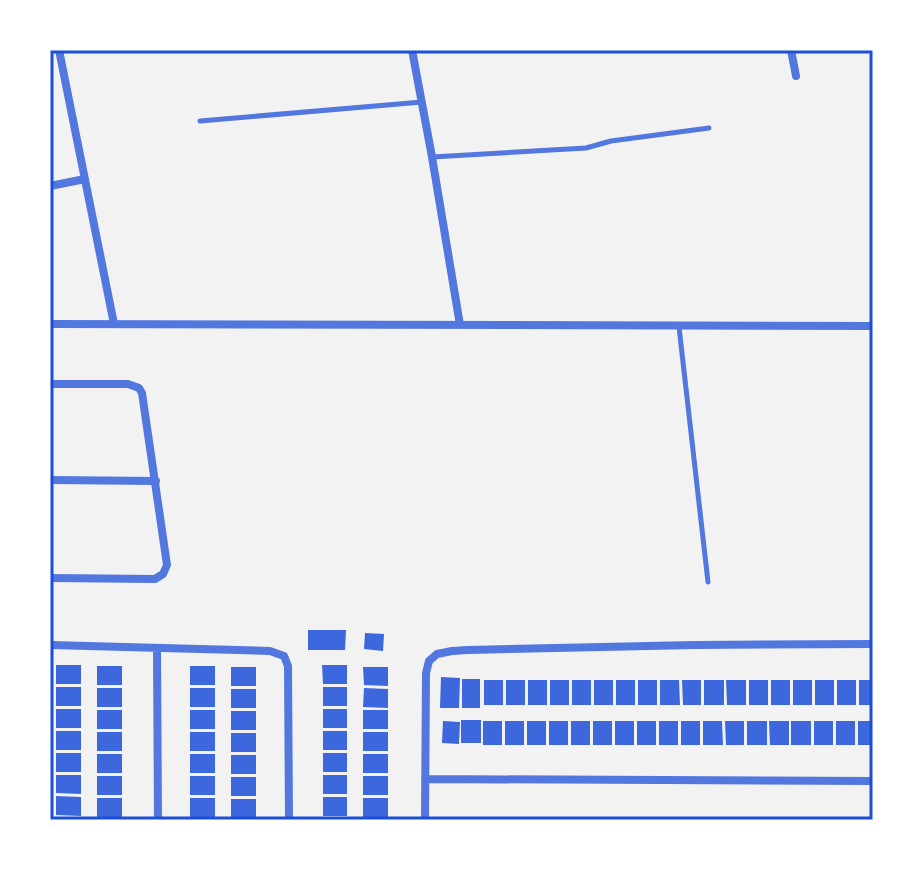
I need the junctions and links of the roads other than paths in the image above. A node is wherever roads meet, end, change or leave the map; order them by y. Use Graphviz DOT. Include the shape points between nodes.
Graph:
graph roads {
  1 [pos="59,50"];
  2 [pos="412,50"];
  3 [pos="791,50"];
  4 [pos="796,76"];
  5 [pos="422,102"];
  6 [pos="200,121"];
  7 [pos="709,128"];
  8 [pos="432,157"];
  9 [pos="85,179"];
  10 [pos="50,186"];
  11 [pos="50,324"];
  12 [pos="114,324"];
  13 [pos="460,325"];
  14 [pos="873,326"];
  15 [pos="679,327"];
  16 [pos="50,384"];
  17 [pos="50,480"];
  18 [pos="156,481"];
  19 [pos="50,578"];
  20 [pos="708,582"];
  21 [pos="873,644"];
  22 [pos="50,645"];
  23 [pos="157,649"];
  24 [pos="425,779"];
  25 [pos="873,781"];
  26 [pos="158,820"];
  27 [pos="289,820"];
  28 [pos="425,820"];
  1 -- 9 [label="street"];
  2 -- 5 [label="street"];
  3 -- 4 [label="street"];
  5 -- 6 [label="lane"];
  5 -- 8 [label="street"];
  7 -- 8 [label="lane" via="586,148"];
  8 -- 13 [label="street"];
  9 -- 10 [label="street"];
  9 -- 12 [label="street"];
  11 -- 12 [label="street"];
  12 -- 13 [label="street"];
  13 -- 15 [label="street"];
  14 -- 15 [label="street"];
  15 -- 20 [label="lane"];
  16 -- 18 [label="street" via="139,388"];
  17 -- 18 [label="street"];
  18 -- 19 [label="street" via="167,557 163,574 155,579"];
  21 -- 24 [label="street" via="522,647 437,654 426,673"];
  22 -- 23 [label="street"];
  23 -- 26 [label="street"];
  23 -- 27 [label="street" via="270,651 284,656"];
  24 -- 25 [label="street"];
  24 -- 28 [label="street"];
}
